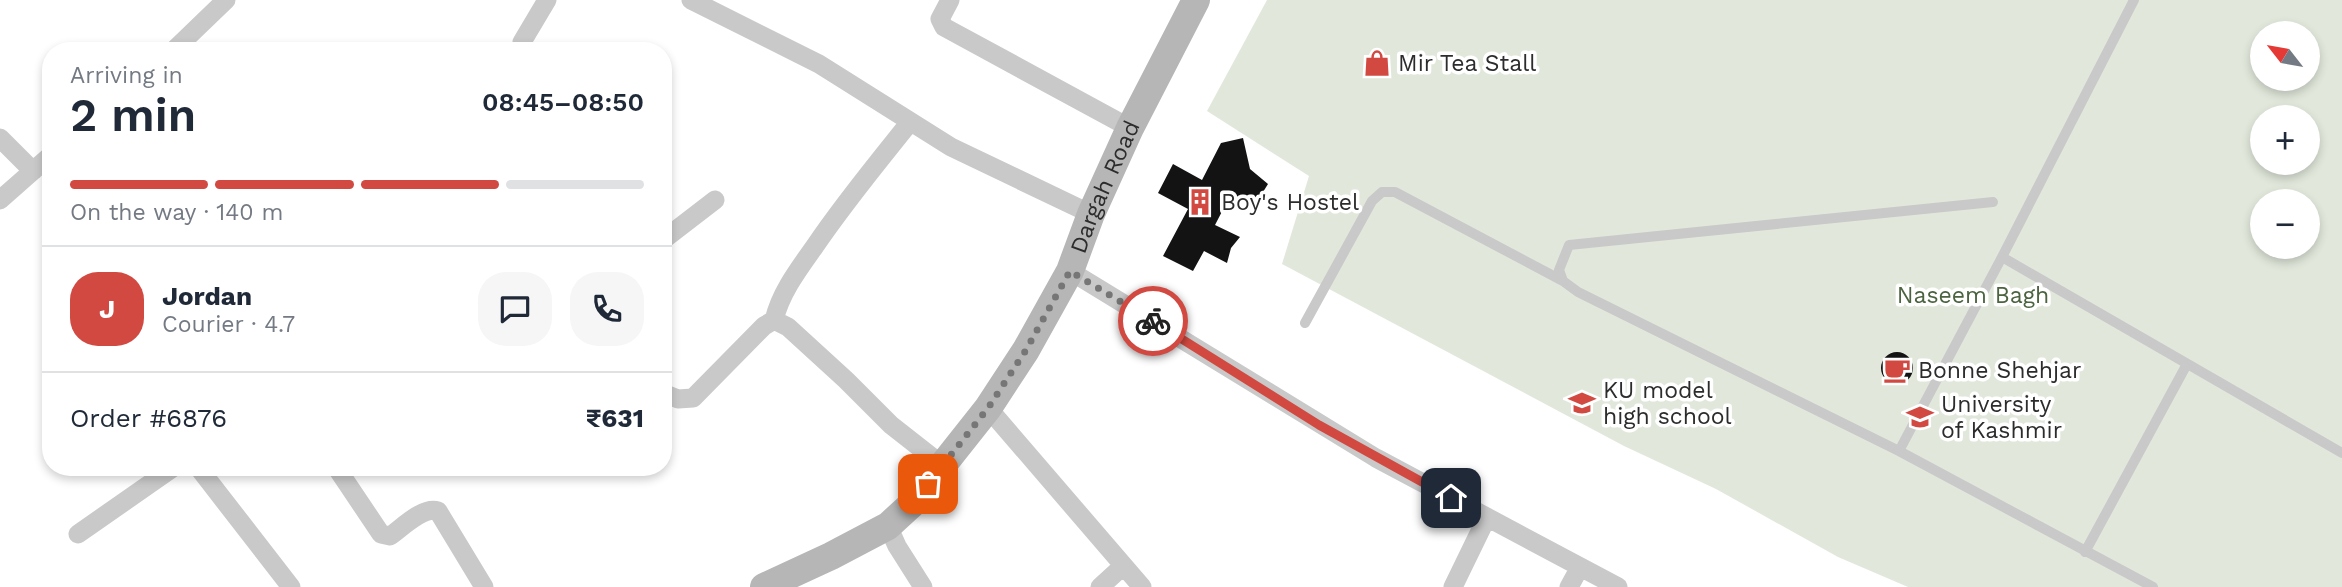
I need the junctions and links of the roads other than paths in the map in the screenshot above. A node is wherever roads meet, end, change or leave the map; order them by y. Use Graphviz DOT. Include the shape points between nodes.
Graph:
graph roads {
  1 [pos="226,0"];
  2 [pos="547,0"];
  3 [pos="691,0"];
  4 [pos="950,0"];
  5 [pos="1196,0"];
  6 [pos="2134,0"];
  7 [pos="714,5"];
  8 [pos="182,42"];
  9 [pos="522,42"];
  10 [pos="910,121"];
  11 [pos="1130,128"];
  12 [pos="0,138"];
  13 [pos="42,163"];
  14 [pos="33,171"];
  15 [pos="0,200"];
  16 [pos="715,200"];
  17 [pos="1993,202"];
  18 [pos="1091,214"];
  19 [pos="672,233"];
  20 [pos="2002,257"];
  21 [pos="1070,271"];
  22 [pos="1563,281"];
  23 [pos="774,320"];
  24 [pos="1305,323"];
  25 [pos="2187,364"];
  26 [pos="672,396"];
  27 [pos="988,408"];
  28 [pos="1899,451"];
  29 [pos="2342,453"];
  30 [pos="943,465"];
  31 [pos="161,476"];
  32 [pos="205,476"];
  33 [pos="342,476"];
  34 [pos="1487,517"];
  35 [pos="888,526"];
  36 [pos="79,534"];
  37 [pos="2085,552"];
  38 [pos="1123,566"];
  39 [pos="1580,567"];
  40 [pos="291,587"];
  41 [pos="484,587"];
  42 [pos="764,587"];
  43 [pos="923,587"];
  44 [pos="1100,587"];
  45 [pos="1142,587"];
  46 [pos="1453,587"];
  47 [pos="1569,587"];
  48 [pos="1618,587"];
  49 [pos="2153,587"];
  1 -- 8 [label="street"];
  2 -- 9 [label="street"];
  3 -- 7 [label="street"];
  4 -- 11 [label="street" via="940,19 944,27"];
  5 -- 11 [label="street, Dargah Road"];
  6 -- 20 [label="lane"];
  7 -- 10 [label="street"];
  10 -- 18 [label="street"];
  10 -- 23 [label="street" via="795,273"];
  11 -- 18 [label="street, Dargah Road"];
  12 -- 14 [label="street"];
  13 -- 14 [label="street"];
  14 -- 15 [label="street"];
  16 -- 19 [label="street"];
  17 -- 22 [label="lane" via="1569,245 1559,270"];
  18 -- 21 [label="street, Dargah Road"];
  20 -- 25 [label="lane"];
  20 -- 28 [label="lane"];
  21 -- 27 [label="street, Dargah Road"];
  21 -- 34 [label="street" via="1319,425"];
  22 -- 24 [label="lane" via="1395,192 1382,192 1372,201"];
  22 -- 28 [label="lane"];
  23 -- 26 [label="street" via="693,398"];
  23 -- 30 [label="street" via="788,327 891,425"];
  25 -- 29 [label="lane"];
  25 -- 37 [label="lane"];
  27 -- 30 [label="street, Dargah Road"];
  27 -- 38 [label="street"];
  28 -- 37 [label="lane"];
  30 -- 35 [label="street, Dargah Road"];
  31 -- 36 [label="street"];
  32 -- 40 [label="street"];
  33 -- 41 [label="street" via="386,536 424,512 438,511"];
  34 -- 39 [label="street"];
  34 -- 46 [label="street"];
  35 -- 42 [label="street, Dargah Road"];
  35 -- 43 [label="street"];
  37 -- 49 [label="lane"];
  38 -- 44 [label="street"];
  38 -- 45 [label="street"];
  39 -- 47 [label="street"];
  39 -- 48 [label="street"];
}
